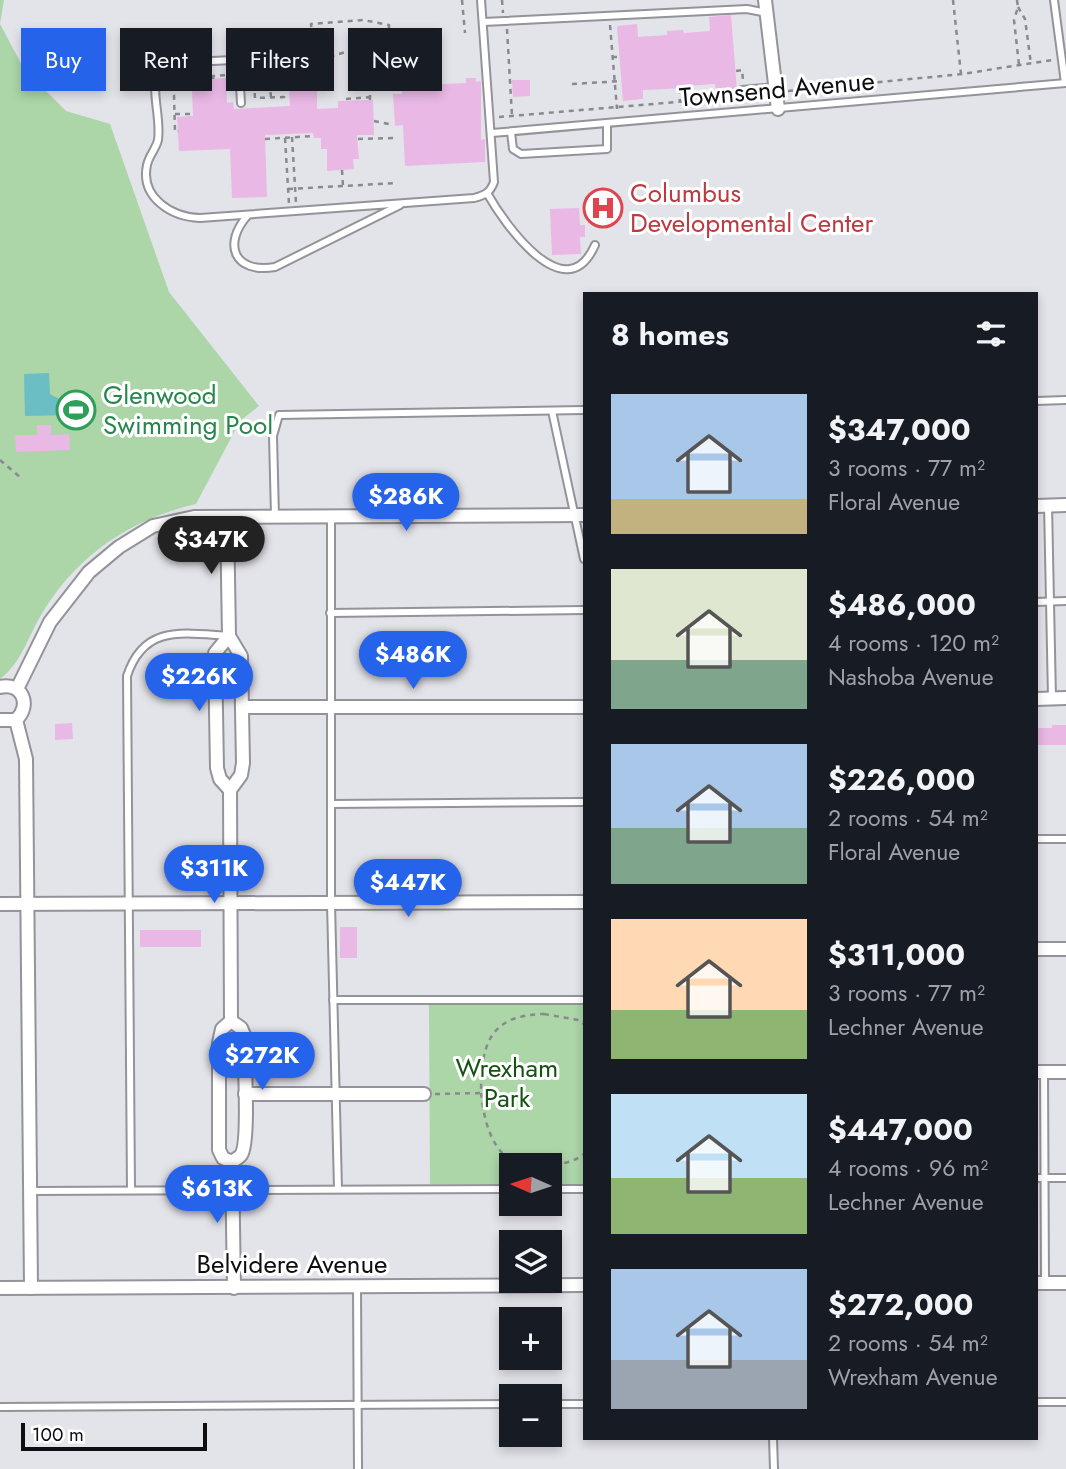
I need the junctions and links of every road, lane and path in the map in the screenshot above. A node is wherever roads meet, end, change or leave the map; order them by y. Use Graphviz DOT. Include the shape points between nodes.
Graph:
graph roads {
  1 [pos="462,0"];
  2 [pos="481,0"];
  3 [pos="502,0"];
  4 [pos="953,0"];
  5 [pos="1017,0"];
  6 [pos="1054,0"];
  7 [pos="766,6"];
  8 [pos="1018,7"];
  9 [pos="507,21"];
  10 [pos="483,22"];
  11 [pos="617,23"];
  12 [pos="311,28"];
  13 [pos="389,28"];
  14 [pos="465,33"];
  15 [pos="612,57"];
  16 [pos="620,57"];
  17 [pos="1031,64"];
  18 [pos="1019,65"];
  19 [pos="961,74"];
  20 [pos="226,75"];
  21 [pos="213,79"];
  22 [pos="622,81"];
  23 [pos="615,82"];
  24 [pos="1065,83"];
  25 [pos="572,84"];
  26 [pos="775,87"];
  27 [pos="678,89"];
  28 [pos="742,90"];
  29 [pos="155,91"];
  30 [pos="172,91"];
  31 [pos="240,91"];
  32 [pos="255,91"];
  33 [pos="270,91"];
  34 [pos="284,91"];
  35 [pos="372,91"];
  36 [pos="271,97"];
  37 [pos="346,99"];
  38 [pos="680,102"];
  39 [pos="241,103"];
  40 [pos="778,109"];
  41 [pos="175,114"];
  42 [pos="193,114"];
  43 [pos="512,116"];
  44 [pos="374,121"];
  45 [pos="618,122"];
  46 [pos="607,124"];
  47 [pos="393,125"];
  48 [pos="178,131"];
  49 [pos="511,132"];
  50 [pos="492,133"];
  51 [pos="313,136"];
  52 [pos="292,137"];
  53 [pos="285,138"];
  54 [pos="393,138"];
  55 [pos="265,139"];
  56 [pos="358,139"];
  57 [pos="287,162"];
  58 [pos="294,162"];
  59 [pos="342,170"];
  60 [pos="294,175"];
  61 [pos="288,176"];
  62 [pos="397,183"];
  63 [pos="342,186"];
  64 [pos="295,188"];
  65 [pos="288,189"];
  66 [pos="487,193"];
  67 [pos="404,203"];
  68 [pos="293,210"];
  69 [pos="248,215"];
  70 [pos="595,245"];
  71 [pos="1066,400"];
  72 [pos="1038,401"];
  73 [pos="583,410"];
  74 [pos="552,411"];
  75 [pos="0,460"];
  76 [pos="20,477"];
  77 [pos="1042,505"];
  78 [pos="1066,505"];
  79 [pos="580,515"];
  80 [pos="331,516"];
  81 [pos="227,517"];
  82 [pos="275,517"];
  83 [pos="583,548"];
  84 [pos="1052,601"];
  85 [pos="1066,601"];
  86 [pos="1038,602"];
  87 [pos="583,610"];
  88 [pos="330,613"];
  89 [pos="229,636"];
  90 [pos="0,688"];
  91 [pos="17,689"];
  92 [pos="1059,698"];
  93 [pos="1038,699"];
  94 [pos="242,707"];
  95 [pos="583,707"];
  96 [pos="330,708"];
  97 [pos="0,720"];
  98 [pos="16,720"];
  99 [pos="230,790"];
  100 [pos="583,802"];
  101 [pos="331,804"];
  102 [pos="1038,839"];
  103 [pos="1066,839"];
  104 [pos="583,902"];
  105 [pos="127,903"];
  106 [pos="231,903"];
  107 [pos="331,903"];
  108 [pos="0,904"];
  109 [pos="27,904"];
  110 [pos="1038,949"];
  111 [pos="1066,949"];
  112 [pos="333,1000"];
  113 [pos="544,1000"];
  114 [pos="583,1000"];
  115 [pos="544,1014"];
  116 [pos="232,1021"];
  117 [pos="583,1023"];
  118 [pos="1040,1072"];
  119 [pos="1066,1072"];
  120 [pos="481,1093"];
  121 [pos="245,1094"];
  122 [pos="336,1094"];
  123 [pos="424,1094"];
  124 [pos="583,1154"];
  125 [pos="233,1162"];
  126 [pos="1038,1178"];
  127 [pos="1045,1178"];
  128 [pos="1066,1178"];
  129 [pos="233,1189"];
  130 [pos="338,1189"];
  131 [pos="499,1189"];
  132 [pos="562,1189"];
  133 [pos="583,1189"];
  134 [pos="131,1190"];
  135 [pos="29,1191"];
  136 [pos="1040,1283"];
  137 [pos="1066,1283"];
  138 [pos="583,1286"];
  139 [pos="357,1287"];
  140 [pos="0,1288"];
  141 [pos="31,1288"];
  142 [pos="234,1288"];
  143 [pos="1038,1402"];
  144 [pos="1066,1402"];
  145 [pos="499,1404"];
  146 [pos="562,1404"];
  147 [pos="583,1404"];
  148 [pos="356,1405"];
  149 [pos="0,1407"];
  150 [pos="773,1440"];
  151 [pos="358,1469"];
  152 [pos="774,1469"];
  1 -- 14 [label="path"];
  2 -- 10 [label="lane"];
  3 -- 9 [label="path"];
  4 -- 19 [label="path"];
  5 -- 8 [label="path"];
  6 -- 24 [label="lane"];
  7 -- 9 [label="lane"];
  7 -- 26 [label="street"];
  8 -- 17 [label="path" via="1025,19"];
  8 -- 18 [label="path" via="1014,20"];
  9 -- 10 [label="lane"];
  9 -- 43 [label="path"];
  10 -- 50 [label="lane"];
  11 -- 15 [label="path" via="610,24"];
  12 -- 13 [label="path" via="311,24 363,20"];
  15 -- 16 [label="path"];
  15 -- 23 [label="path"];
  20 -- 21 [label="path"];
  22 -- 23 [label="path"];
  23 -- 25 [label="path"];
  23 -- 45 [label="path"];
  24 -- 40 [label="lane, Townsend Avenue"];
  26 -- 28 [label="lane"];
  26 -- 40 [label="street"];
  27 -- 38 [label="path"];
  29 -- 69 [label="lane" via="158,140 146,173 153,195 172,213 187,218"];
  30 -- 41 [label="path"];
  31 -- 39 [label="lane"];
  32 -- 36 [label="path" via="255,97"];
  33 -- 36 [label="path"];
  34 -- 36 [label="path" via="284,97"];
  35 -- 37 [label="path" via="370,98"];
  40 -- 45 [label="lane, Townsend Avenue"];
  41 -- 42 [label="path"];
  41 -- 48 [label="path"];
  44 -- 47 [label="path"];
  45 -- 46 [label="lane, Townsend Avenue"];
  46 -- 49 [label="lane, Townsend Avenue"];
  46 -- 49 [label="lane" via="607,149 521,154 513,149"];
  49 -- 50 [label="lane, Townsend Avenue"];
  50 -- 66 [label="lane" via="494,182"];
  51 -- 52 [label="path"];
  52 -- 53 [label="path"];
  52 -- 58 [label="path"];
  53 -- 55 [label="path"];
  53 -- 57 [label="path"];
  54 -- 56 [label="path"];
  57 -- 58 [label="path"];
  57 -- 61 [label="path"];
  58 -- 60 [label="path"];
  59 -- 63 [label="path"];
  60 -- 61 [label="path"];
  60 -- 64 [label="path"];
  61 -- 65 [label="path"];
  62 -- 63 [label="path"];
  63 -- 64 [label="path"];
  64 -- 65 [label="path"];
  64 -- 68 [label="path"];
  65 -- 68 [label="path"];
  66 -- 67 [label="lane"];
  66 -- 70 [label="lane" via="507,223 547,265 571,271 583,265"];
  67 -- 68 [label="lane"];
  67 -- 69 [label="lane" via="265,269 249,267 237,258 233,241"];
  68 -- 69 [label="lane"];
  71 -- 72 [label="lane"];
  73 -- 74 [label="lane"];
  74 -- 79 [label="lane"];
  74 -- 82 [label="lane" via="279,415 273,436"];
  75 -- 76 [label="path"];
  77 -- 78 [label="street"];
  77 -- 84 [label="lane"];
  79 -- 80 [label="street"];
  79 -- 83 [label="lane"];
  80 -- 82 [label="street"];
  80 -- 88 [label="lane"];
  81 -- 82 [label="street"];
  81 -- 89 [label="street"];
  81 -- 91 [label="street" via="194,517 153,526 118,547 89,572 50,622"];
  84 -- 85 [label="lane"];
  84 -- 86 [label="lane"];
  84 -- 92 [label="lane"];
  87 -- 88 [label="lane"];
  88 -- 96 [label="lane"];
  89 -- 94 [label="street" via="240,656"];
  89 -- 99 [label="street" via="215,653 217,768"];
  89 -- 105 [label="lane" via="174,633 152,639 133,658 127,676"];
  90 -- 91 [label="street"];
  91 -- 98 [label="street" via="24,705"];
  92 -- 93 [label="street"];
  94 -- 96 [label="street"];
  94 -- 99 [label="street" via="243,763"];
  95 -- 96 [label="street"];
  96 -- 101 [label="lane"];
  97 -- 98 [label="street"];
  98 -- 109 [label="street" via="26,759"];
  99 -- 106 [label="street"];
  100 -- 101 [label="lane"];
  101 -- 107 [label="lane"];
  102 -- 103 [label="lane"];
  104 -- 107 [label="street"];
  105 -- 106 [label="street"];
  105 -- 109 [label="street"];
  105 -- 134 [label="lane"];
  106 -- 107 [label="street"];
  106 -- 116 [label="street"];
  107 -- 112 [label="lane"];
  108 -- 109 [label="street"];
  109 -- 135 [label="street"];
  110 -- 111 [label="street"];
  112 -- 113 [label="lane"];
  112 -- 122 [label="lane"];
  113 -- 114 [label="lane"];
  113 -- 115 [label="path"];
  115 -- 117 [label="path"];
  115 -- 120 [label="path" via="511,1020 493,1034 483,1051"];
  116 -- 121 [label="street" via="244,1035"];
  116 -- 125 [label="street" via="219,1036 219,1150"];
  118 -- 119 [label="street"];
  118 -- 127 [label="lane"];
  120 -- 123 [label="path"];
  120 -- 124 [label="path" via="487,1126 503,1155 521,1164 558,1165"];
  121 -- 122 [label="street"];
  121 -- 125 [label="street" via="244,1146"];
  122 -- 123 [label="street"];
  122 -- 130 [label="lane"];
  125 -- 129 [label="street"];
  126 -- 127 [label="lane"];
  127 -- 128 [label="lane"];
  127 -- 136 [label="lane"];
  129 -- 130 [label="lane"];
  129 -- 134 [label="lane"];
  129 -- 142 [label="street"];
  130 -- 131 [label="lane"];
  132 -- 133 [label="lane"];
  134 -- 135 [label="lane"];
  135 -- 141 [label="street"];
  136 -- 137 [label="street"];
  138 -- 139 [label="street, Belvidere Avenue"];
  139 -- 142 [label="street, Belvidere Avenue"];
  139 -- 148 [label="lane"];
  140 -- 141 [label="street, Belvidere Avenue"];
  141 -- 142 [label="street, Belvidere Avenue"];
  143 -- 144 [label="lane"];
  145 -- 148 [label="lane"];
  146 -- 147 [label="lane"];
  148 -- 149 [label="lane"];
  148 -- 151 [label="lane"];
  150 -- 152 [label="lane"];
}
